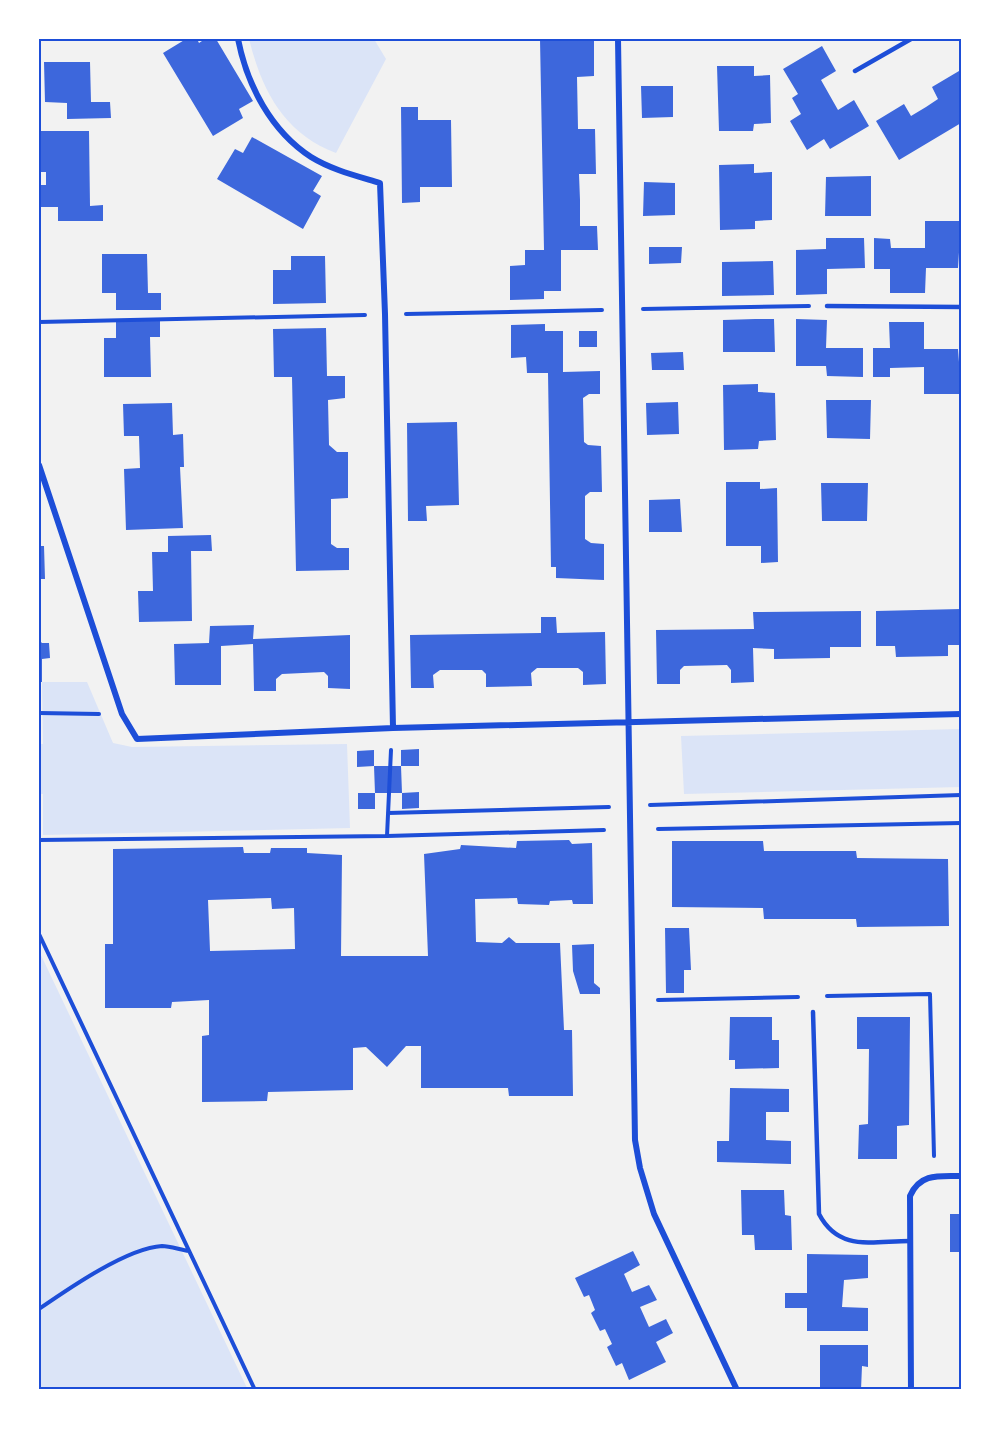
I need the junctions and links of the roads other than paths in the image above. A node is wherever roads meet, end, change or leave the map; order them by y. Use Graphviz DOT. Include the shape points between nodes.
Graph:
graph roads {
  1 [pos="238,39"];
  2 [pos="618,39"];
  3 [pos="911,39"];
  4 [pos="855,71"];
  5 [pos="827,306"];
  6 [pos="961,307"];
  7 [pos="39,465"];
  8 [pos="961,714"];
  9 [pos="628,721"];
  10 [pos="393,728"];
  11 [pos="813,1012"];
  12 [pos="961,1176"];
  13 [pos="910,1241"];
  14 [pos="737,1390"];
  15 [pos="911,1390"];
  1 -- 10 [label="street" via="258,98 289,139 334,169 380,183"];
  2 -- 9 [label="street"];
  3 -- 4 [label="lane"];
  5 -- 6 [label="lane"];
  7 -- 10 [label="street" via="122,714 137,739"];
  8 -- 9 [label="street"];
  9 -- 10 [label="street"];
  9 -- 14 [label="street" via="634,1116 640,1168 654,1214"];
  11 -- 13 [label="lane" via="819,1214 829,1232 846,1241"];
  12 -- 13 [label="street" via="934,1176 919,1181 910,1196"];
  13 -- 15 [label="street"];
}
